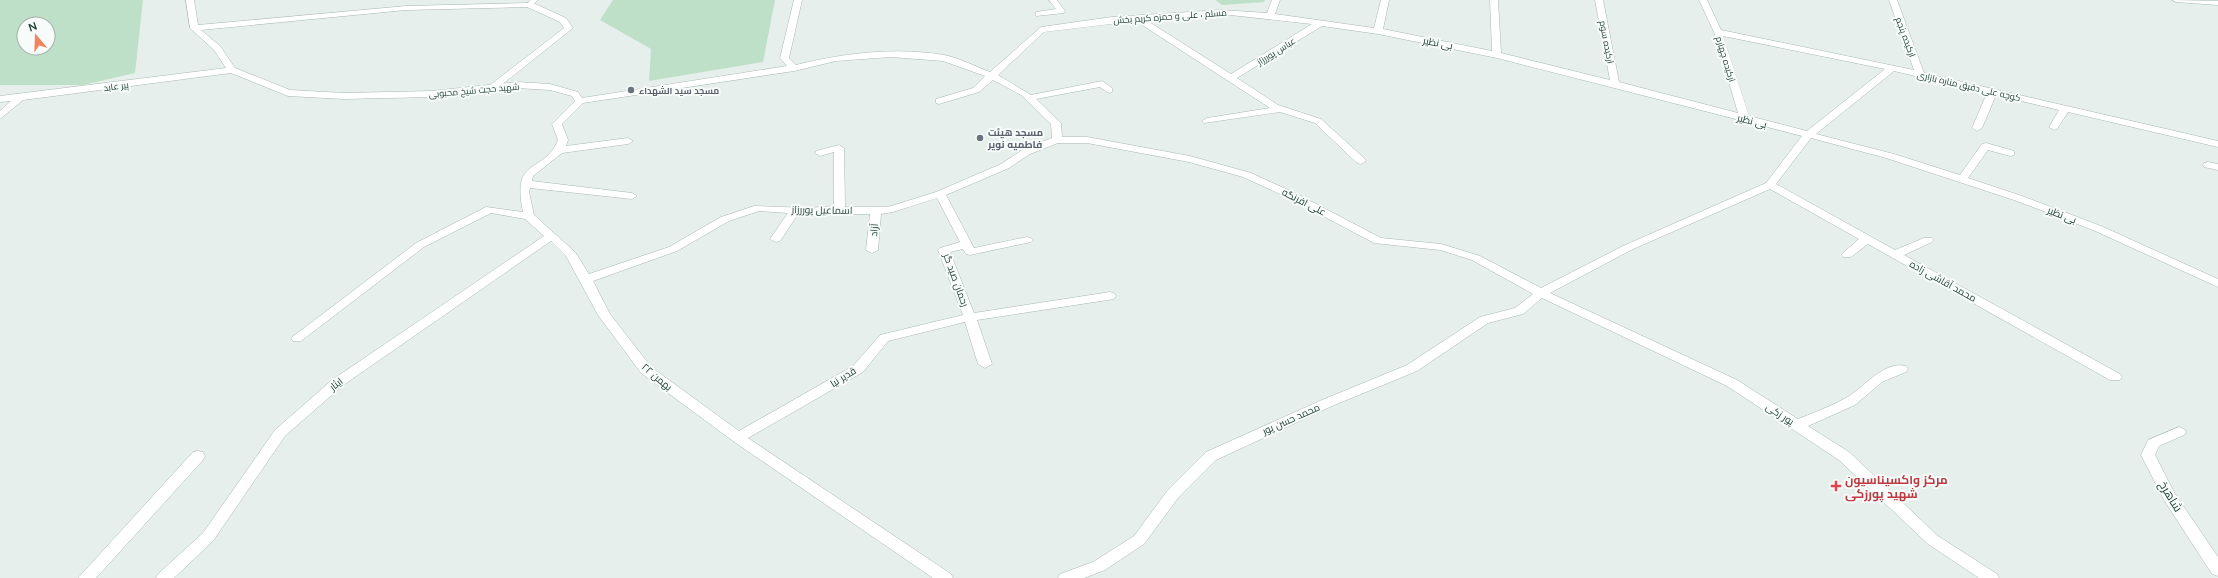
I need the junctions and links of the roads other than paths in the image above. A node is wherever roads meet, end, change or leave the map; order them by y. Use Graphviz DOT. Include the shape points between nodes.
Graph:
graph roads {
  1 [pos="190,0"];
  2 [pos="798,0"];
  3 [pos="1053,0"];
  4 [pos="1276,0"];
  5 [pos="1385,0"];
  6 [pos="1494,0"];
  7 [pos="1600,0"];
  8 [pos="1703,0"];
  9 [pos="1893,0"];
  10 [pos="2176,0"];
  11 [pos="2218,2"];
  12 [pos="532,3"];
  13 [pos="1039,14"];
  14 [pos="1270,16"];
  15 [pos="1137,18"];
  16 [pos="1320,23"];
  17 [pos="194,28"];
  18 [pos="1378,31"];
  19 [pos="1718,32"];
  20 [pos="1497,55"];
  21 [pos="794,68"];
  22 [pos="1892,68"];
  23 [pos="232,70"];
  24 [pos="1920,74"];
  25 [pos="993,76"];
  26 [pos="1231,78"];
  27 [pos="1615,84"];
  28 [pos="492,88"];
  29 [pos="1109,90"];
  30 [pos="1993,91"];
  31 [pos="20,98"];
  32 [pos="1028,98"];
  33 [pos="0,99"];
  34 [pos="580,101"];
  35 [pos="939,101"];
  36 [pos="2064,108"];
  37 [pos="1280,109"];
  38 [pos="0,116"];
  39 [pos="1745,119"];
  40 [pos="1207,121"];
  41 [pos="2054,126"];
  42 [pos="1976,128"];
  43 [pos="1808,135"];
  44 [pos="628,140"];
  45 [pos="1057,140"];
  46 [pos="2218,144"];
  47 [pos="559,150"];
  48 [pos="820,153"];
  49 [pos="2010,153"];
  50 [pos="1361,162"];
  51 [pos="1962,180"];
  52 [pos="526,184"];
  53 [pos="1770,185"];
  54 [pos="940,194"];
  55 [pos="632,196"];
  56 [pos="795,210"];
  57 [pos="840,210"];
  58 [pos="876,210"];
  59 [pos="529,216"];
  60 [pos="551,236"];
  61 [pos="1868,238"];
  62 [pos="776,239"];
  63 [pos="1027,240"];
  64 [pos="1928,240"];
  65 [pos="967,244"];
  66 [pos="872,250"];
  67 [pos="1896,254"];
  68 [pos="1847,256"];
  69 [pos="586,279"];
  70 [pos="2218,283"];
  71 [pos="1541,293"];
  72 [pos="1110,296"];
  73 [pos="970,317"];
  74 [pos="297,338"];
  75 [pos="985,364"];
  76 [pos="1901,369"];
  77 [pos="2115,377"];
  78 [pos="1797,424"];
  79 [pos="2179,432"];
  80 [pos="738,438"];
  81 [pos="198,456"];
  82 [pos="2218,570"];
  83 [pos="86,578"];
  84 [pos="164,578"];
  85 [pos="945,578"];
  86 [pos="1066,578"];
  87 [pos="1992,578"];
  1 -- 17 [label="street"];
  2 -- 21 [label="street" via="784,58"];
  3 -- 13 [label="street" via="1061,11"];
  4 -- 14 [label="street"];
  5 -- 18 [label="street"];
  6 -- 20 [label="street"];
  7 -- 27 [label="street, ارکیده سوم"];
  8 -- 19 [label="street, ارکیده چهارم"];
  9 -- 24 [label="street, ارکیده پنجم"];
  10 -- 11 [label="street"];
  12 -- 17 [label="street" via="406,8"];
  12 -- 28 [label="street" via="563,20 569,28"];
  14 -- 15 [label="street, مسلم ، علی و حمزه کریم بخش" via="1221,12"];
  14 -- 16 [label="street, بی نظیر"];
  15 -- 25 [label="street, مسلم ، علی و حمزه کریم بخش" via="1041,30"];
  15 -- 26 [label="street"];
  16 -- 18 [label="street, بی نظیر"];
  16 -- 26 [label="street, عباس پوررزاز"];
  17 -- 23 [label="street" via="217,48"];
  18 -- 20 [label="street, بی نظیر"];
  19 -- 22 [label="street, کوچه علی دقیق مناره بازاری"];
  19 -- 39 [label="street, ارکیده چهارم"];
  20 -- 27 [label="street, بی نظیر"];
  21 -- 25 [label="street" via="836,58 891,54 944,58"];
  21 -- 34 [label="street"];
  22 -- 24 [label="street, کوچه علی دقیق مناره بازاری"];
  22 -- 43 [label="street"];
  23 -- 28 [label="street, شهید حجت شیخ محبوبی" via="288,93 311,95 432,94"];
  23 -- 31 [label="street, پیر عابد"];
  24 -- 30 [label="street, کوچه علی دقیق مناره بازاری"];
  25 -- 32 [label="street"];
  25 -- 35 [label="street, مسلم ، علی و حمزه کریم بخش" via="976,90"];
  26 -- 37 [label="street"];
  27 -- 39 [label="street, بی نظیر"];
  28 -- 34 [label="street, شهید حجت شیخ محبوبی" via="517,85 550,87 575,94"];
  29 -- 32 [label="street" via="1102,84"];
  30 -- 36 [label="street, کوچه علی دقیق مناره بازاری"];
  30 -- 42 [label="street"];
  31 -- 33 [label="street, پیر عابد"];
  31 -- 38 [label="street"];
  32 -- 45 [label="street" via="1056,123"];
  34 -- 47 [label="street" via="557,124 563,140"];
  36 -- 41 [label="street"];
  36 -- 46 [label="street, کوچه علی دقیق مناره بازاری"];
  37 -- 40 [label="street"];
  37 -- 50 [label="street" via="1318,121"];
  39 -- 43 [label="street, بی نظیر"];
  43 -- 51 [label="street, بی نظیر" via="1890,156"];
  43 -- 53 [label="street"];
  44 -- 47 [label="street"];
  45 -- 54 [label="street, اسماعیل پوررزاز" via="1026,152 1005,166"];
  45 -- 71 [label="street, علی افرنگه" via="1087,140 1175,156 1247,175 1378,241 1440,247 1476,258"];
  47 -- 52 [label="street" via="528,175"];
  48 -- 57 [label="street" via="839,148"];
  49 -- 51 [label="street" via="1986,146"];
  51 -- 70 [label="street, بی نظیر" via="2097,228"];
  52 -- 55 [label="street"];
  52 -- 59 [label="street" via="524,192"];
  53 -- 61 [label="street, محمد آقاشی زاده"];
  53 -- 71 [label="street, محمد حسن پور" via="1626,248"];
  54 -- 58 [label="street, اسماعیل پوررزاز" via="889,210"];
  54 -- 65 [label="street"];
  56 -- 57 [label="street, اسماعیل پوررزاز"];
  56 -- 62 [label="street"];
  56 -- 69 [label="street, اسماعیل پوررزاز" via="758,208 724,219 673,249"];
  57 -- 58 [label="street, اسماعیل پوررزاز"];
  58 -- 66 [label="street, آزاد"];
  59 -- 60 [label="street, ۲۲ بهمن"];
  59 -- 74 [label="street" via="490,210 420,245"];
  60 -- 69 [label="street, ۲۲ بهمن" via="571,254"];
  60 -- 84 [label="street, ایثار" via="337,383 280,433 208,537"];
  61 -- 67 [label="street, محمد آقاشی زاده"];
  61 -- 68 [label="street"];
  63 -- 65 [label="street" via="970,252"];
  64 -- 67 [label="street"];
  65 -- 73 [label="street, رحمان صید گر" via="944,250"];
  67 -- 77 [label="street, محمد آقاشی زاده"];
  69 -- 80 [label="street, ۲۲ بهمن" via="604,314 646,370"];
  71 -- 78 [label="street, پور زکی" via="1732,383"];
  71 -- 86 [label="street, محمد حسن پور" via="1519,311 1484,320 1412,368 1327,403 1211,456 1173,494 1139,540 1098,566"];
  72 -- 73 [label="street, قدیر نیا"];
  73 -- 75 [label="street"];
  73 -- 80 [label="street, قدیر نیا" via="884,338 858,369"];
  76 -- 78 [label="street" via="1877,379 1850,402"];
  78 -- 87 [label="street, پور زکی" via="1844,456 1933,540"];
  79 -- 82 [label="street, شاهرخ" via="2153,443 2148,455 2169,496"];
  80 -- 85 [label="street, ۲۲ بهمن"];
  81 -- 83 [label="street"];
}
